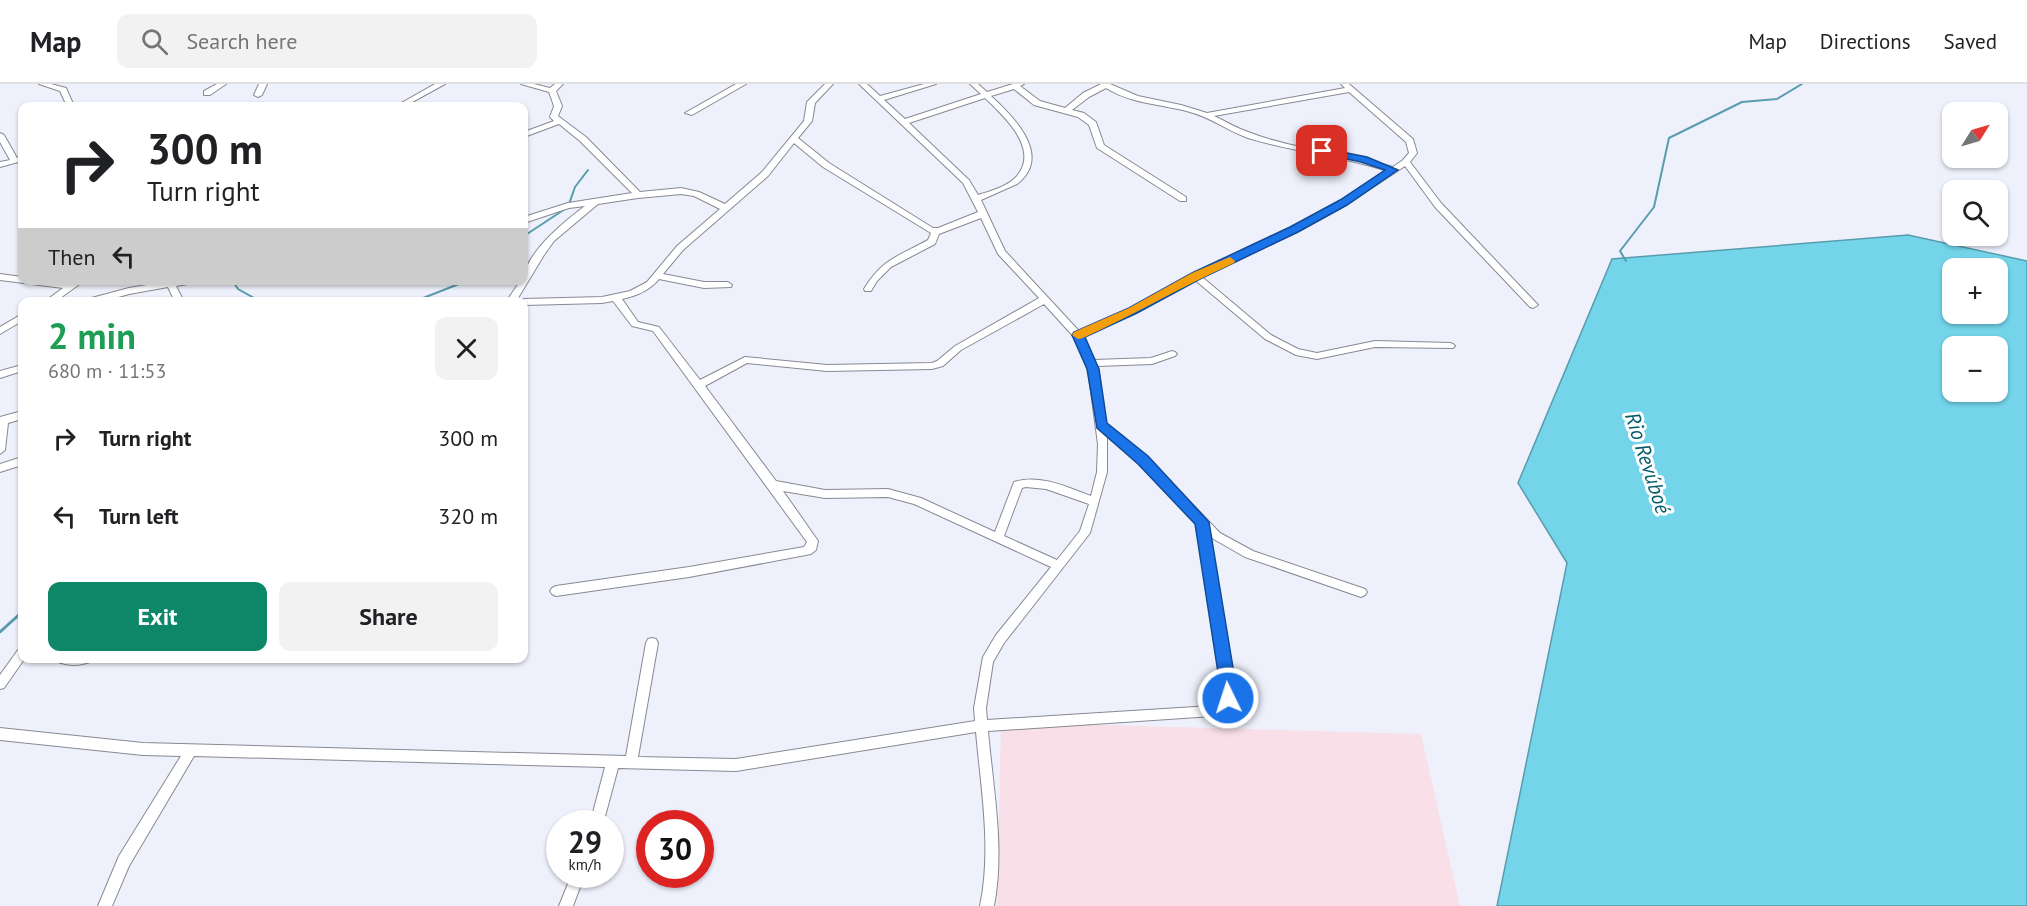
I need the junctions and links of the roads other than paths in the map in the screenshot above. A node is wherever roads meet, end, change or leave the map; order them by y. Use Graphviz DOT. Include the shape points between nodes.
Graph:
graph roads {
  1 [pos="43,84"];
  2 [pos="222,84"];
  3 [pos="263,84"];
  4 [pos="441,84"];
  5 [pos="525,84"];
  6 [pos="559,84"];
  7 [pos="727,84"];
  8 [pos="829,84"];
  9 [pos="863,84"];
  10 [pos="932,84"];
  11 [pos="974,84"];
  12 [pos="1017,85"];
  13 [pos="1106,85"];
  14 [pos="740,86"];
  15 [pos="1005,86"];
  16 [pos="1348,86"];
  17 [pos="552,91"];
  18 [pos="207,93"];
  19 [pos="258,95"];
  20 [pos="987,95"];
  21 [pos="879,99"];
  22 [pos="68,102"];
  23 [pos="407,102"];
  24 [pos="1068,110"];
  25 [pos="689,113"];
  26 [pos="1206,115"];
  27 [pos="558,122"];
  28 [pos="904,122"];
  29 [pos="528,133"];
  30 [pos="0,135"];
  31 [pos="794,139"];
  32 [pos="18,159"];
  33 [pos="18,160"];
  34 [pos="1407,162"];
  35 [pos="0,165"];
  36 [pos="1393,170"];
  37 [pos="638,195"];
  38 [pos="976,199"];
  39 [pos="1183,199"];
  40 [pos="595,202"];
  41 [pos="726,208"];
  42 [pos="982,214"];
  43 [pos="528,219"];
  44 [pos="936,231"];
  45 [pos="656,276"];
  46 [pos="1196,276"];
  47 [pos="0,277"];
  48 [pos="528,278"];
  49 [pos="18,279"];
  50 [pos="64,285"];
  51 [pos="157,285"];
  52 [pos="524,285"];
  53 [pos="728,285"];
  54 [pos="72,286"];
  55 [pos="868,289"];
  56 [pos="56,297"];
  57 [pos="106,297"];
  58 [pos="516,297"];
  59 [pos="616,298"];
  60 [pos="1045,299"];
  61 [pos="528,302"];
  62 [pos="1533,305"];
  63 [pos="18,320"];
  64 [pos="18,325"];
  65 [pos="0,331"];
  66 [pos="1078,335"];
  67 [pos="1450,346"];
  68 [pos="1172,354"];
  69 [pos="1091,363"];
  70 [pos="18,369"];
  71 [pos="0,375"];
  72 [pos="699,385"];
  73 [pos="18,416"];
  74 [pos="1,421"];
  75 [pos="1101,425"];
  76 [pos="0,450"];
  77 [pos="18,462"];
  78 [pos="0,468"];
  79 [pos="773,485"];
  80 [pos="1095,502"];
  81 [pos="1202,522"];
  82 [pos="998,539"];
  83 [pos="1059,566"];
  84 [pos="556,591"];
  85 [pos="1361,592"];
  86 [pos="652,643"];
  87 [pos="18,659"];
  88 [pos="0,684"];
  89 [pos="980,726"];
  90 [pos="0,734"];
  91 [pos="191,750"];
  92 [pos="613,762"];
  93 [pos="631,763"];
  94 [pos="600,810"];
  95 [pos="573,888"];
  96 [pos="105,906"];
  97 [pos="566,906"];
  98 [pos="987,906"];
  1 -- 22 [label="street" via="63,90"];
  2 -- 18 [label="street"];
  3 -- 19 [label="street"];
  4 -- 23 [label="street"];
  5 -- 17 [label="street"];
  6 -- 17 [label="street"];
  7 -- 14 [label="street"];
  8 -- 31 [label="street" via="811,102 808,121"];
  9 -- 21 [label="street"];
  10 -- 21 [label="street"];
  11 -- 20 [label="street"];
  12 -- 15 [label="street"];
  12 -- 24 [label="street" via="1037,103"];
  13 -- 24 [label="street"];
  13 -- 26 [label="street" via="1127,95"];
  14 -- 25 [label="street"];
  15 -- 20 [label="street"];
  16 -- 26 [label="street"];
  16 -- 34 [label="street" via="1410,141 1413,153"];
  17 -- 27 [label="street" via="558,106 554,117"];
  20 -- 28 [label="street"];
  20 -- 38 [label="street" via="1019,129 1028,158 1020,178"];
  21 -- 28 [label="street"];
  24 -- 39 [label="street" via="1093,124 1100,146"];
  26 -- 36 [label="street" via="1252,136 1363,159"];
  27 -- 29 [label="street"];
  27 -- 37 [label="street" via="583,139"];
  28 -- 38 [label="street" via="955,170"];
  30 -- 32 [label="street"];
  31 -- 41 [label="street" via="765,174"];
  31 -- 44 [label="street" via="883,202"];
  33 -- 35 [label="street"];
  34 -- 36 [label="street"];
  34 -- 62 [label="street" via="1438,205"];
  36 -- 46 [label="street" via="1294,230"];
  37 -- 40 [label="street"];
  37 -- 41 [label="street" via="681,191"];
  38 -- 42 [label="street"];
  40 -- 43 [label="street"];
  40 -- 48 [label="street" via="549,241"];
  41 -- 45 [label="street" via="680,248"];
  42 -- 44 [label="street"];
  42 -- 60 [label="street" via="1001,252"];
  44 -- 55 [label="street" via="932,242 876,273"];
  45 -- 53 [label="street"];
  45 -- 59 [label="street" via="632,294"];
  46 -- 66 [label="street"];
  46 -- 67 [label="street" via="1268,337 1296,352 1317,356 1375,344"];
  47 -- 49 [label="street"];
  50 -- 54 [label="street"];
  51 -- 57 [label="street"];
  52 -- 58 [label="street"];
  54 -- 56 [label="street"];
  59 -- 61 [label="street"];
  59 -- 72 [label="street" via="634,324 656,329"];
  60 -- 66 [label="street"];
  60 -- 72 [label="street" via="932,366 827,368 745,360"];
  63 -- 65 [label="street"];
  64 -- 65 [label="street"];
  66 -- 69 [label="street"];
  68 -- 69 [label="street" via="1152,361"];
  69 -- 75 [label="street"];
  70 -- 71 [label="street"];
  72 -- 79 [label="street"];
  73 -- 74 [label="street"];
  74 -- 76 [label="street"];
  75 -- 80 [label="street" via="1102,472"];
  75 -- 81 [label="street" via="1143,460"];
  77 -- 78 [label="street"];
  79 -- 82 [label="street" via="825,494 888,494 916,501"];
  79 -- 84 [label="street" via="813,541 807,551"];
  80 -- 82 [label="street" via="1048,486 1022,483"];
  80 -- 83 [label="street" via="1085,533"];
  81 -- 85 [label="street" via="1216,536 1249,554"];
  81 -- 89 [label="street" via="1229,692 1224,703 1213,711"];
  82 -- 83 [label="street"];
  83 -- 89 [label="street" via="987,661"];
  86 -- 93 [label="street"];
  87 -- 88 [label="street"];
  89 -- 93 [label="street" via="736,765"];
  89 -- 98 [label="street" via="991,838"];
  90 -- 91 [label="street" via="80,744"];
  91 -- 92 [label="street"];
  91 -- 96 [label="street" via="124,861"];
  92 -- 93 [label="street"];
  92 -- 94 [label="street"];
  95 -- 97 [label="street"];
}
